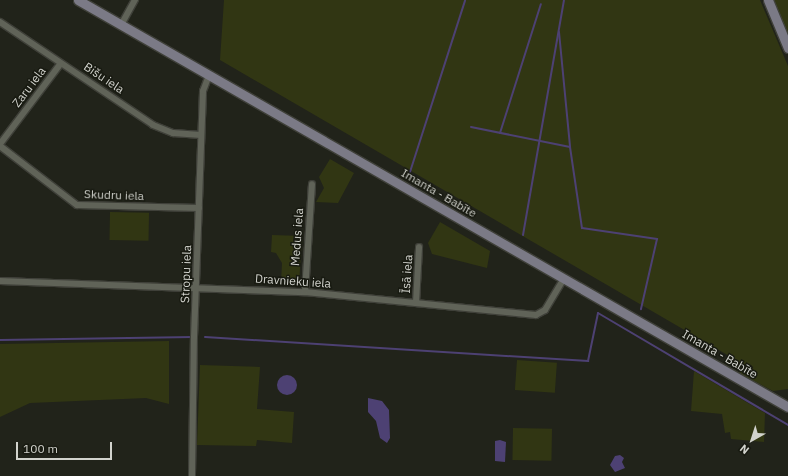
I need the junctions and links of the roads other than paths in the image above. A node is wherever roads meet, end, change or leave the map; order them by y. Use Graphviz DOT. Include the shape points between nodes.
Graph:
graph roads {
  1 [pos="78,0"];
  2 [pos="135,0"];
  3 [pos="768,0"];
  4 [pos="0,22"];
  5 [pos="121,25"];
  6 [pos="788,48"];
  7 [pos="62,63"];
  8 [pos="209,75"];
  9 [pos="202,135"];
  10 [pos="0,145"];
  11 [pos="312,184"];
  12 [pos="199,208"];
  13 [pos="419,247"];
  14 [pos="564,278"];
  15 [pos="0,281"];
  16 [pos="197,288"];
  17 [pos="305,292"];
  18 [pos="416,303"];
  19 [pos="787,405"];
  20 [pos="192,476"];
  1 -- 5 [label="main road, Imanta - Babīte"];
  2 -- 5 [label="street"];
  3 -- 6 [label="main road"];
  4 -- 7 [label="street, Bišu iela"];
  5 -- 8 [label="main road, Imanta - Babīte"];
  7 -- 9 [label="street, Bišu iela" via="153,125 172,134"];
  7 -- 10 [label="street, Zaru iela"];
  8 -- 9 [label="street, Stropu iela" via="203,86"];
  8 -- 14 [label="main road, Imanta - Babīte"];
  9 -- 12 [label="street, Stropu iela"];
  10 -- 12 [label="street, Skudru iela" via="78,205"];
  11 -- 17 [label="street, Medus iela"];
  12 -- 16 [label="street, Stropu iela"];
  13 -- 18 [label="street, Īsā iela"];
  14 -- 18 [label="street, Dravnieku iela" via="544,310 536,315"];
  14 -- 19 [label="main road, Imanta - Babīte"];
  15 -- 16 [label="street, Dravnieku iela"];
  16 -- 17 [label="street, Dravnieku iela"];
  16 -- 20 [label="street, Stropu iela"];
  17 -- 18 [label="street, Dravnieku iela"];
}
